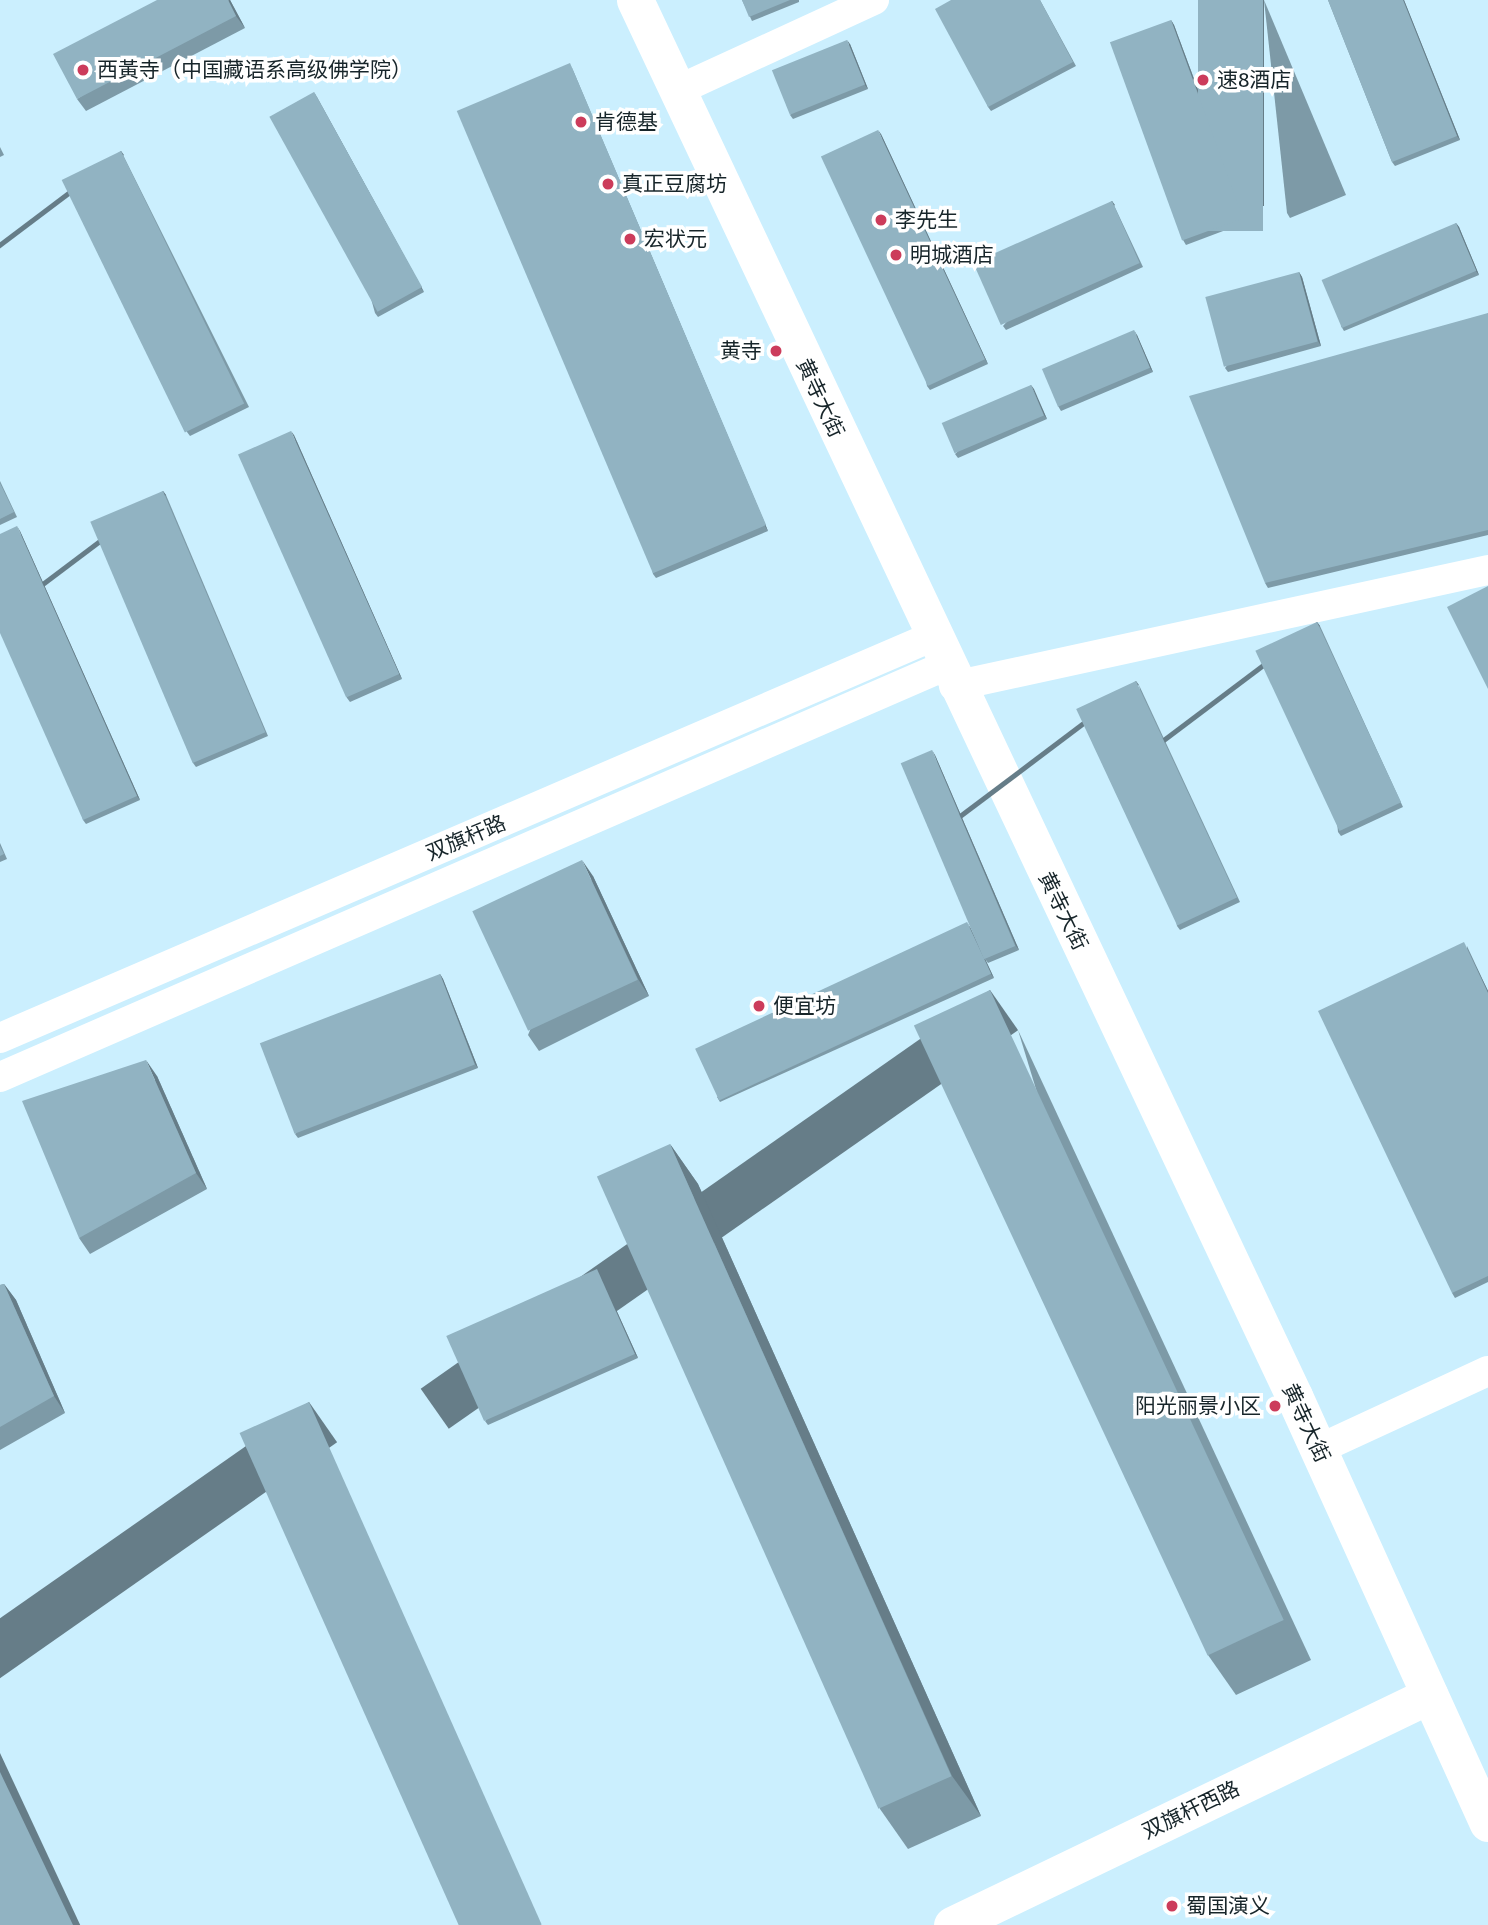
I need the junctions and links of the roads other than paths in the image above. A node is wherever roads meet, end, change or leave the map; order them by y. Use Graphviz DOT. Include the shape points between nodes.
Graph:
graph roads {
  1 [pos="635,0"];
  2 [pos="874,0"];
  3 [pos="676,92"];
  4 [pos="1488,570"];
  5 [pos="943,663"];
  6 [pos="0,1038"];
  7 [pos="0,1077"];
  8 [pos="1488,1371"];
  9 [pos="1319,1449"];
  10 [pos="1430,1695"];
  11 [pos="1488,1823"];
  12 [pos="952,1925"];
  1 -- 3 [label="street, 黄寺大街"];
  2 -- 3 [label="street"];
  3 -- 5 [label="street, 黄寺大街"];
  4 -- 5 [label="street"];
  5 -- 6 [label="street, 双旗杆路"];
  5 -- 7 [label="street"];
  5 -- 9 [label="street, 黄寺大街"];
  8 -- 9 [label="street"];
  9 -- 10 [label="street, 黄寺大街"];
  10 -- 11 [label="street, 黄寺大街"];
  10 -- 12 [label="street, 双旗杆西路"];
}
